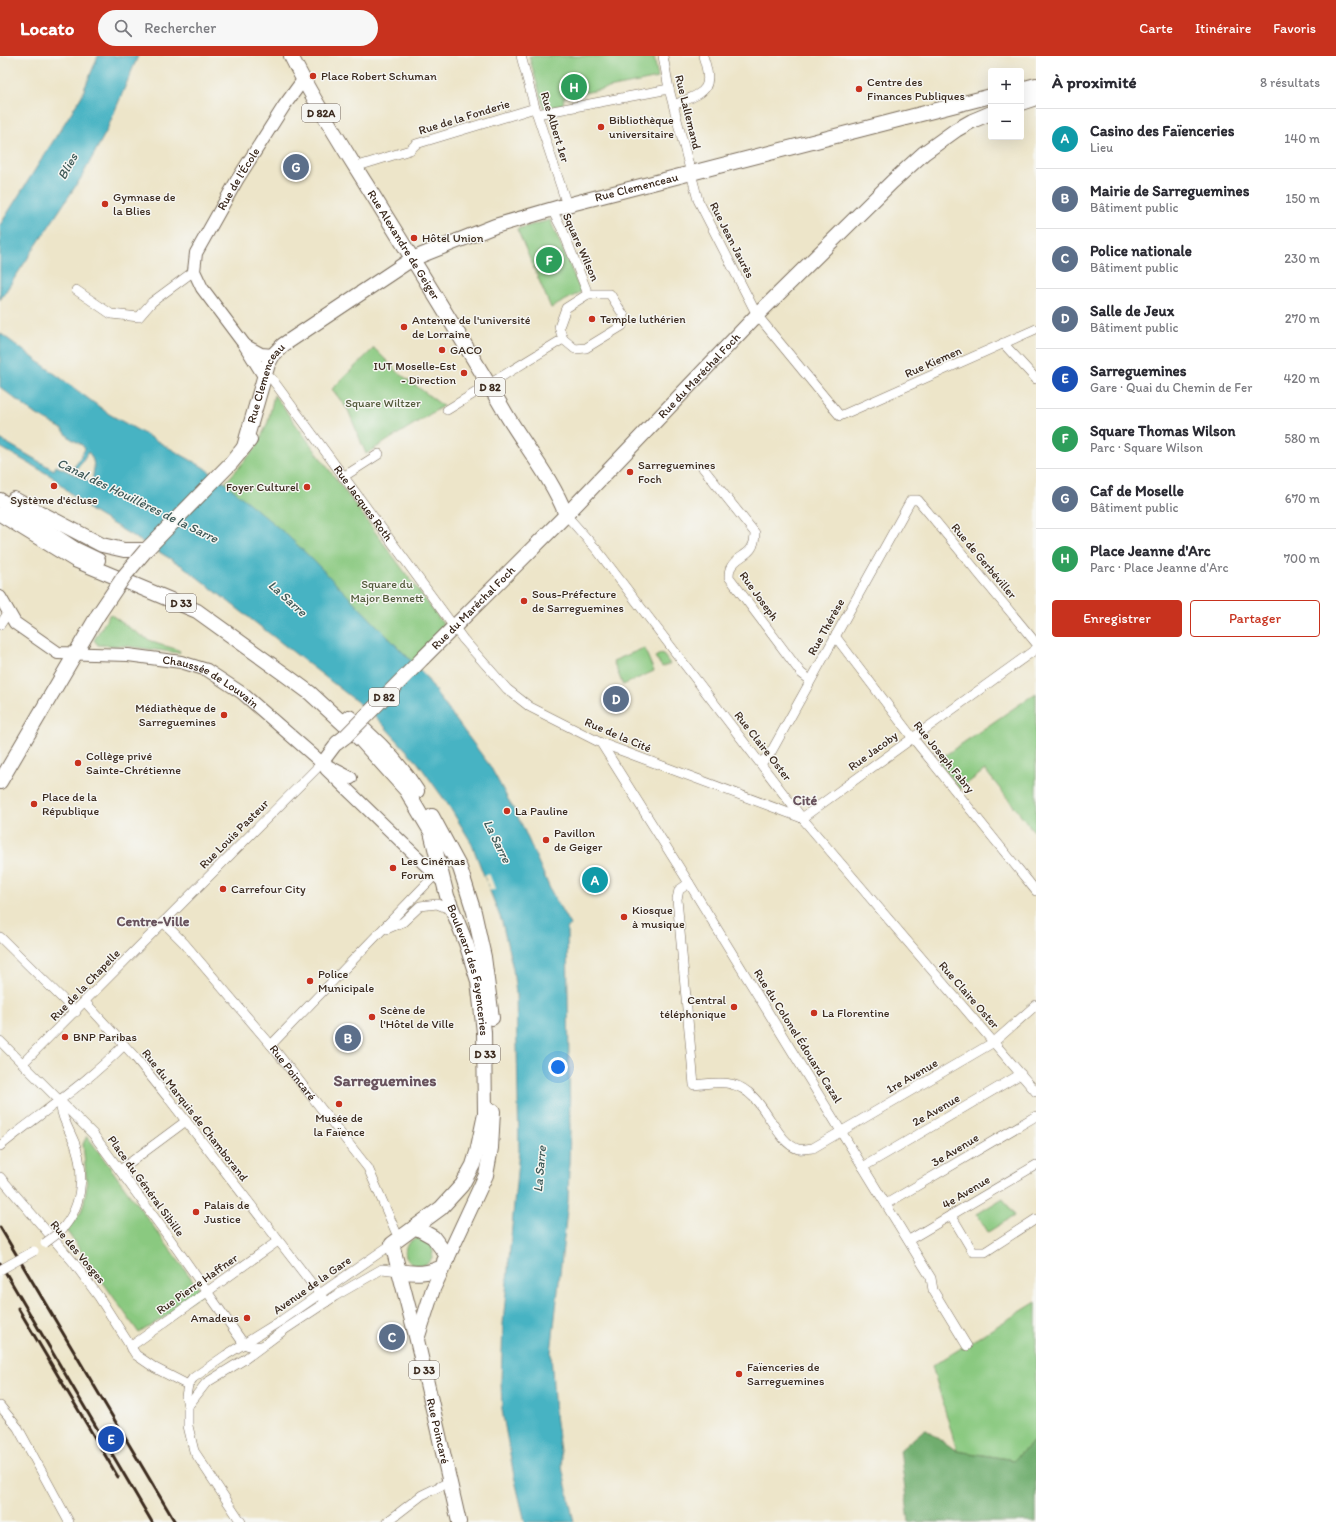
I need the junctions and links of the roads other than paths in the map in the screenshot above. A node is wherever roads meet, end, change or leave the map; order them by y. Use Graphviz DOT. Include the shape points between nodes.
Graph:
graph roads {
  1 [pos="291,56"];
  2 [pos="521,56"];
  3 [pos="663,56"];
  4 [pos="703,56"];
  5 [pos="303,80"];
  6 [pos="1036,85"];
  7 [pos="1024,88"];
  8 [pos="669,89"];
  9 [pos="988,97"];
  10 [pos="1036,98"];
  11 [pos="973,100"];
  12 [pos="1024,102"];
  13 [pos="674,105"];
  14 [pos="536,111"];
  15 [pos="986,115"];
  16 [pos="355,167"];
  17 [pos="691,174"];
  18 [pos="567,205"];
  19 [pos="552,210"];
  20 [pos="412,260"];
  21 [pos="194,271"];
  22 [pos="76,290"];
  23 [pos="588,294"];
  24 [pos="757,315"];
  25 [pos="1036,329"];
  26 [pos="304,331"];
  27 [pos="563,339"];
  28 [pos="1003,343"];
  29 [pos="244,344"];
  30 [pos="273,355"];
  31 [pos="268,378"];
  32 [pos="1036,379"];
  33 [pos="489,384"];
  34 [pos="447,410"];
  35 [pos="379,454"];
  36 [pos="703,468"];
  37 [pos="343,476"];
  38 [pos="0,492"];
  39 [pos="0,500"];
  40 [pos="911,500"];
  41 [pos="0,514"];
  42 [pos="566,515"];
  43 [pos="146,550"];
  44 [pos="0,597"];
  45 [pos="8,613"];
  46 [pos="0,626"];
  47 [pos="455,626"];
  48 [pos="836,636"];
  49 [pos="1036,643"];
  50 [pos="1036,649"];
  51 [pos="75,653"];
  52 [pos="810,680"];
  53 [pos="912,737"];
  54 [pos="341,739"];
  55 [pos="601,743"];
  56 [pos="322,763"];
  57 [pos="761,763"];
  58 [pos="351,778"];
  59 [pos="0,782"];
  60 [pos="802,818"];
  61 [pos="440,873"];
  62 [pos="689,883"];
  63 [pos="1036,891"];
  64 [pos="452,910"];
  65 [pos="162,922"];
  66 [pos="392,927"];
  67 [pos="380,933"];
  68 [pos="0,937"];
  69 [pos="85,1002"];
  70 [pos="1036,1005"];
  71 [pos="76,1012"];
  72 [pos="0,1041"];
  73 [pos="994,1042"];
  74 [pos="124,1045"];
  75 [pos="270,1045"];
  76 [pos="24,1063"];
  77 [pos="1021,1074"];
  78 [pos="1036,1092"];
  79 [pos="60,1101"];
  80 [pos="1036,1116"];
  81 [pos="186,1121"];
  82 [pos="842,1131"];
  83 [pos="0,1146"];
  84 [pos="1036,1165"];
  85 [pos="863,1167"];
  86 [pos="120,1170"];
  87 [pos="0,1177"];
  88 [pos="886,1204"];
  89 [pos="951,1215"];
  90 [pos="1036,1220"];
  91 [pos="415,1227"];
  92 [pos="909,1240"];
  93 [pos="278,1241"];
  94 [pos="395,1241"];
  95 [pos="440,1264"];
  96 [pos="0,1270"];
  97 [pos="399,1270"];
  98 [pos="207,1291"];
  99 [pos="320,1293"];
  100 [pos="326,1302"];
  101 [pos="417,1340"];
  102 [pos="244,1344"];
  103 [pos="261,1346"];
  104 [pos="967,1346"];
  105 [pos="130,1347"];
  106 [pos="188,1385"];
  107 [pos="0,1406"];
  108 [pos="188,1406"];
  109 [pos="449,1482"];
  110 [pos="69,1522"];
  111 [pos="241,1522"];
  112 [pos="387,1522"];
  113 [pos="459,1522"];
  1 -- 5 [label="main road, Rue Alexandre de Geiger / D 82A"];
  2 -- 14 [label="street, Rue Albert 1er"];
  3 -- 8 [label="street, Rue Lallemand"];
  4 -- 13 [label="street" via="709,73 708,86 701,94"];
  5 -- 16 [label="main road, Rue Alexandre de Geiger / D 82A"];
  5 -- 21 [label="street, Rue de l'École" via="237,180 196,253"];
  6 -- 7 [label="main road"];
  8 -- 13 [label="street, Rue Lallemand"];
  8 -- 14 [label="street, Rue de la Fonderie"];
  9 -- 11 [label="main road, Rue Clemenceau"];
  10 -- 12 [label="main road"];
  11 -- 15 [label="main road"];
  11 -- 17 [label="main road, Rue Clemenceau"];
  13 -- 17 [label="street, Rue Lallemand"];
  14 -- 16 [label="street, Rue de la Fonderie" via="416,144 410,150"];
  14 -- 18 [label="street, Rue Albert 1er"];
  15 -- 24 [label="main road, Rue du Maréchal Foch" via="956,130 924,154"];
  16 -- 20 [label="main road, Rue Alexandre de Geiger / D 82"];
  17 -- 18 [label="main road, Rue Clemenceau"];
  17 -- 24 [label="street, Rue Jean Jaurès" via="698,200"];
  18 -- 19 [label="main road, Rue Clemenceau"];
  19 -- 20 [label="main road, Rue Clemenceau" via="495,226"];
  19 -- 23 [label="street, Square Wilson"];
  20 -- 26 [label="main road, Rue Clemenceau"];
  20 -- 33 [label="main road, Rue Alexandre de Geiger / D 82"];
  21 -- 22 [label="street" via="152,302 139,317 111,314"];
  21 -- 29 [label="street, Rue Jacques Roth" via="202,288"];
  23 -- 27 [label="street" via="566,308 559,327"];
  23 -- 27 [label="street" via="610,294 624,316 622,326 586,348 575,349"];
  24 -- 28 [label="street, Rue Kiemen" via="840,416"];
  24 -- 42 [label="main road, Rue du Maréchal Foch"];
  25 -- 28 [label="street, Rue Kiemen"];
  26 -- 30 [label="main road, Rue Clemenceau" via="283,344"];
  26 -- 31 [label="main road, Rue Clemenceau" via="281,357"];
  27 -- 33 [label="street"];
  28 -- 32 [label="street"];
  29 -- 30 [label="street" via="256,352"];
  29 -- 31 [label="street, Rue Jacques Roth"];
  30 -- 31 [label="main road, Rue Clemenceau"];
  31 -- 37 [label="street, Rue Jacques Roth"];
  31 -- 43 [label="main road, Rue Clemenceau" via="244,447"];
  33 -- 34 [label="street"];
  33 -- 42 [label="main road, Rue Alexandre de Geiger / D 82" via="561,502"];
  35 -- 37 [label="street"];
  36 -- 52 [label="street, Rue Joseph" via="755,533 755,543 731,568 729,577 801,673"];
  37 -- 47 [label="street, Rue Jacques Roth"];
  38 -- 43 [label="main road" via="86,537 116,549"];
  39 -- 95 [label="main road, Boulevard des Fayenceries / D 33" via="75,549 101,562 181,593 224,619 314,687 370,734 413,785 430,812 460,868 470,901 484,956 491,998 493,1041 493,1126 486,1174"];
  40 -- 48 [label="street, Rue Thérèse"];
  40 -- 49 [label="street, Rue de Gerbéviller" via="918,500"];
  41 -- 61 [label="main road, D 33" via="75,560 197,611 310,693 361,740 406,790 431,832"];
  42 -- 47 [label="main road, Rue du Maréchal Foch / D 82"];
  42 -- 57 [label="street, Rue Claire Oster" via="597,550"];
  43 -- 51 [label="main road, Rue Clemenceau, bridge" via="121,580"];
  44 -- 45 [label="street, Chaussée de Louvain"];
  45 -- 46 [label="street"];
  45 -- 51 [label="street, Chaussée de Louvain" via="20,628 54,651 63,654"];
  47 -- 54 [label="main road, Rue du Maréchal Foch / D 82, bridge"];
  47 -- 55 [label="street, Rue de la Cité" via="463,639 507,689 530,707"];
  48 -- 52 [label="street, Rue Thérèse"];
  48 -- 53 [label="street, Rue Joseph Fabry"];
  50 -- 53 [label="street, Rue Jacoby"];
  51 -- 56 [label="street, Chaussée de Louvain" via="128,655 200,667 242,693"];
  51 -- 59 [label="main road, Rue Clemenceau"];
  52 -- 57 [label="street, Rue Thérèse" via="770,754"];
  53 -- 60 [label="street, Rue Jacoby"];
  53 -- 63 [label="street, Rue Joseph Fabry"];
  54 -- 56 [label="street"];
  55 -- 60 [label="street, Rue de la Cité"];
  55 -- 62 [label="street, Rue du Colonel Édouard Cazal"];
  56 -- 58 [label="street"];
  56 -- 61 [label="street, Boulevard des Fayenceries" via="328,772"];
  56 -- 65 [label="street, Rue Louis Pasteur"];
  57 -- 60 [label="street, Rue Claire Oster"];
  60 -- 73 [label="street, Rue Claire Oster"];
  61 -- 64 [label="main road, Boulevard des Fayenceries / D 33"];
  61 -- 66 [label="street"];
  61 -- 67 [label="street"];
  62 -- 82 [label="street, Rue du Colonel Édouard Cazal"];
  62 -- 82 [label="street, 1re Avenue" via="678,890 677,899 694,1085 730,1083 741,1087 761,1105 784,1140 798,1149 813,1148"];
  64 -- 66 [label="street" via="437,904 420,906 403,922"];
  64 -- 91 [label="main road, Boulevard des Fayenceries / D 33" via="471,956 483,1009 484,1120 468,1177 450,1201"];
  65 -- 69 [label="street, Rue de la Chapelle"];
  65 -- 75 [label="street, Rue Poincaré" via="184,943"];
  66 -- 67 [label="street"];
  67 -- 75 [label="street"];
  68 -- 71 [label="street"];
  69 -- 71 [label="street, Rue de la Chapelle"];
  69 -- 74 [label="street, Rue du Marquis de Chamborand"];
  70 -- 73 [label="street, 1re Avenue"];
  71 -- 76 [label="street, Rue de la Chapelle"];
  72 -- 76 [label="street, Place du Général Sibille"];
  73 -- 77 [label="street, Rue Claire Oster"];
  73 -- 82 [label="street, 1re Avenue"];
  74 -- 79 [label="street"];
  74 -- 81 [label="street, Rue du Marquis de Chamborand"];
  75 -- 94 [label="street, Rue Poincaré" via="368,1168"];
  76 -- 79 [label="street, Place du Général Sibille"];
  77 -- 78 [label="street, Rue Claire Oster"];
  77 -- 85 [label="street, 2e Avenue"];
  79 -- 83 [label="street"];
  79 -- 86 [label="street, Place du Général Sibille" via="93,1134"];
  79 -- 96 [label="street, bridge" via="63,1118 78,1153 80,1178 78,1199 72,1218 57,1234 34,1251"];
  80 -- 88 [label="street, 3e Avenue"];
  81 -- 86 [label="street"];
  81 -- 93 [label="street, Rue du Marquis de Chamborand"];
  82 -- 85 [label="street, Rue du Colonel Édouard Cazal"];
  84 -- 89 [label="street, 4e Avenue"];
  85 -- 88 [label="street, Rue du Colonel Édouard Cazal"];
  86 -- 98 [label="street, Place du Général Sibille"];
  87 -- 105 [label="street, Rue des Vosges" via="74,1263"];
  88 -- 92 [label="street, Rue du Colonel Édouard Cazal"];
  89 -- 90 [label="street" via="973,1252 985,1252"];
  89 -- 92 [label="street, 4e Avenue"];
  91 -- 94 [label="main road, D 33"];
  91 -- 95 [label="main road" via="433,1237"];
  92 -- 104 [label="street, Rue du Colonel Édouard Cazal" via="931,1278 933,1290"];
  93 -- 98 [label="street, Rue Pierre Haffner"];
  93 -- 99 [label="street, Rue du Marquis de Chamborand"];
  94 -- 97 [label="main road, D 33"];
  94 -- 99 [label="street, Avenue de la Gare"];
  95 -- 97 [label="main road" via="412,1273"];
  95 -- 101 [label="main road, Rue Poincaré / D 33"];
  97 -- 100 [label="street, Avenue de la Gare" via="382,1269"];
  97 -- 101 [label="main road, Rue Poincaré / D 33"];
  98 -- 102 [label="street, Place du Général Sibille"];
  98 -- 105 [label="street, Rue Pierre Haffner"];
  99 -- 100 [label="street, Rue du Marquis de Chamborand"];
  99 -- 102 [label="street, Avenue de la Gare"];
  100 -- 103 [label="street, Avenue de la Gare"];
  101 -- 109 [label="main road, Rue Poincaré / D 33"];
  102 -- 103 [label="street" via="252,1347"];
  102 -- 106 [label="street, Avenue de la Gare"];
  103 -- 108 [label="street, Avenue de la Gare" via="206,1383"];
  105 -- 106 [label="street, Rue des Vosges" via="145,1362"];
  106 -- 108 [label="street"];
  107 -- 110 [label="street" via="18,1428"];
  108 -- 111 [label="street" via="190,1437 196,1453"];
  109 -- 112 [label="street" via="422,1495"];
  109 -- 113 [label="main road, Rue Poincaré / D 33"];
}
